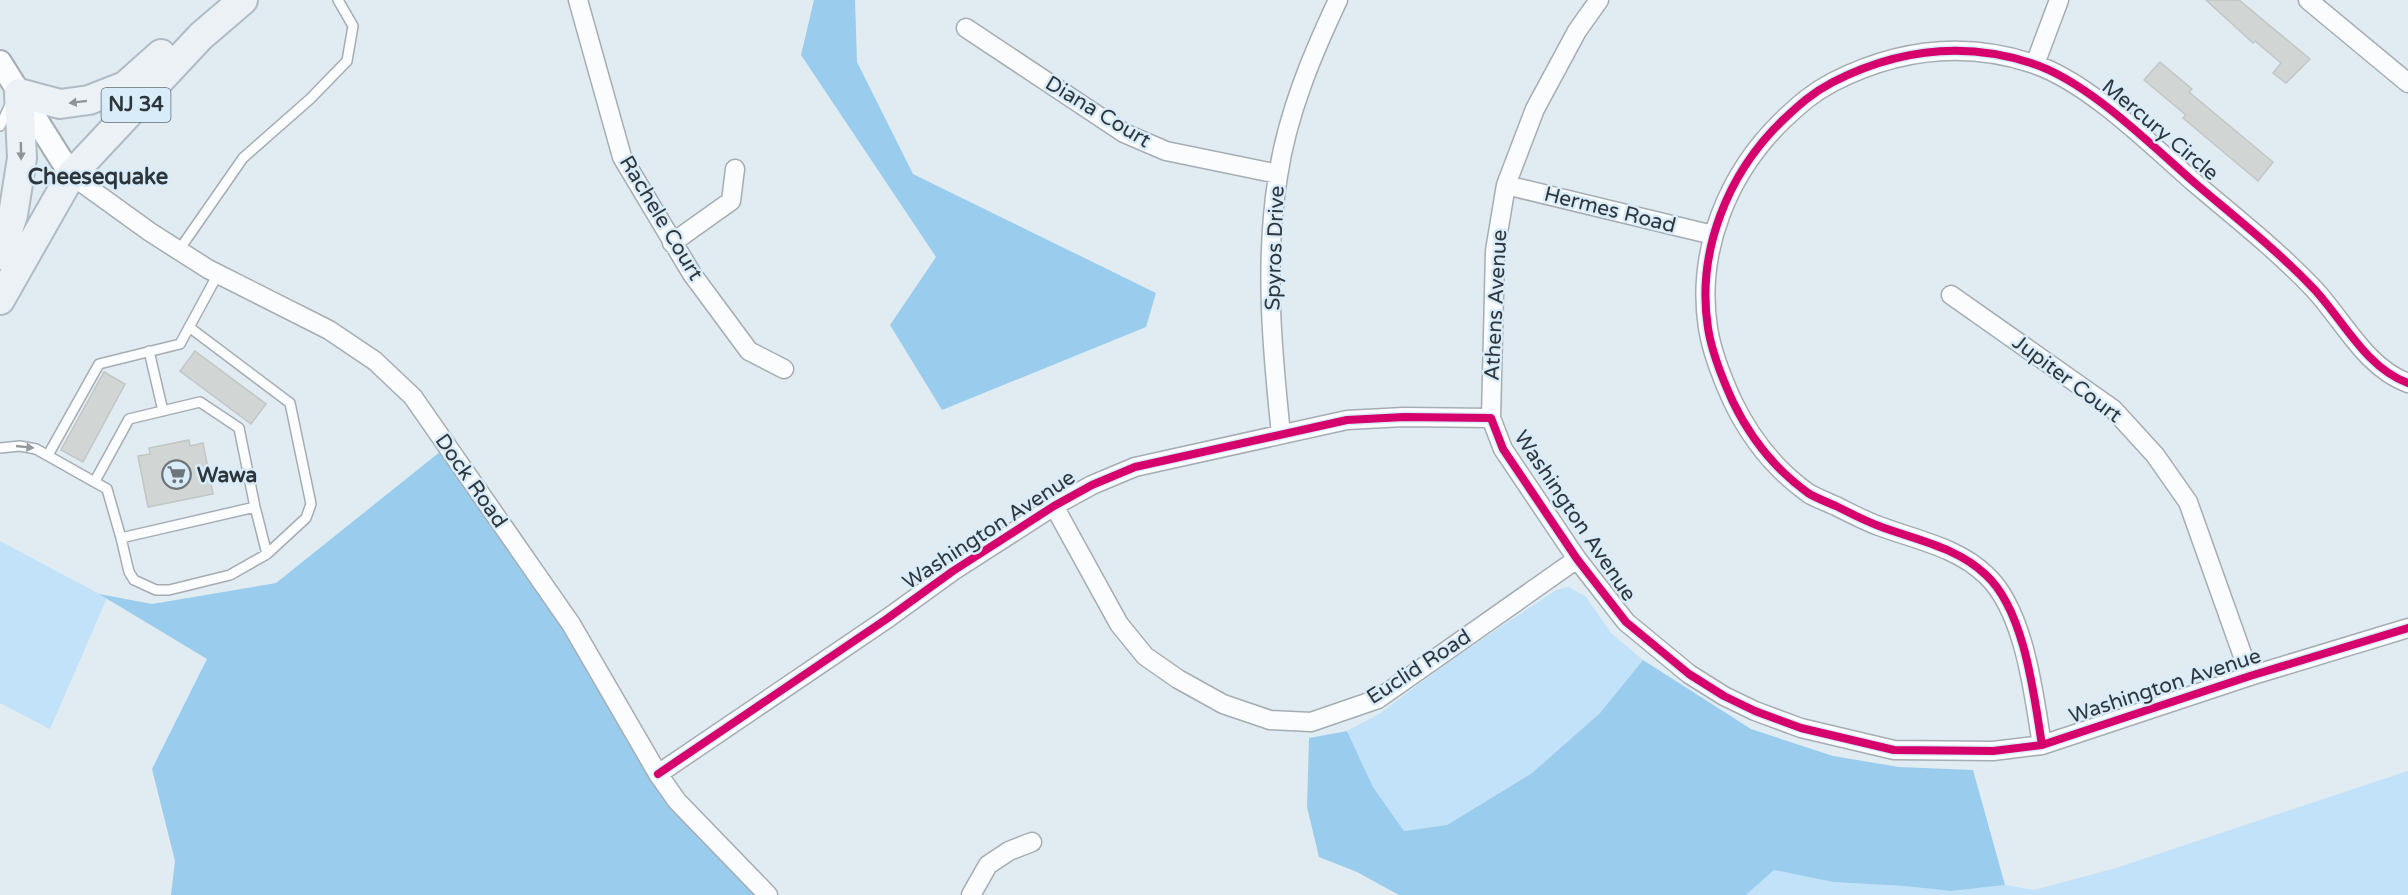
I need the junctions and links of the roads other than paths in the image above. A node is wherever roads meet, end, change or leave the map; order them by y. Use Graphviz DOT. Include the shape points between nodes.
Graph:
graph roads {
  1 [pos="243,0"];
  2 [pos="338,0"];
  3 [pos="578,0"];
  4 [pos="1338,0"];
  5 [pos="1599,0"];
  6 [pos="2059,0"];
  7 [pos="2308,0"];
  8 [pos="966,28"];
  9 [pos="201,36"];
  10 [pos="0,62"];
  11 [pos="2035,64"];
  12 [pos="2408,83"];
  13 [pos="18,91"];
  14 [pos="0,126"];
  15 [pos="735,169"];
  16 [pos="1278,174"];
  17 [pos="71,175"];
  18 [pos="1506,185"];
  19 [pos="1713,235"];
  20 [pos="672,243"];
  21 [pos="179,250"];
  22 [pos="0,255"];
  23 [pos="218,274"];
  24 [pos="1951,295"];
  25 [pos="0,300"];
  26 [pos="189,327"];
  27 [pos="149,351"];
  28 [pos="784,369"];
  29 [pos="2408,383"];
  30 [pos="163,411"];
  31 [pos="1491,418"];
  32 [pos="1281,434"];
  33 [pos="0,448"];
  34 [pos="48,455"];
  35 [pos="95,482"];
  36 [pos="1054,506"];
  37 [pos="255,507"];
  38 [pos="121,538"];
  39 [pos="267,555"];
  40 [pos="1578,559"];
  41 [pos="2408,628"];
  42 [pos="2250,676"];
  43 [pos="2042,745"];
  44 [pos="657,774"];
  45 [pos="1032,842"];
  46 [pos="768,895"];
  47 [pos="971,895"];
  1 -- 9 [label="main road, NJ 34"];
  2 -- 21 [label="lane" via="353,26 347,61 243,158"];
  3 -- 20 [label="street, Rachele Court" via="622,157"];
  4 -- 16 [label="street, Spyros Drive" via="1293,111"];
  5 -- 18 [label="street, Athens Avenue" via="1577,31 1535,109"];
  6 -- 11 [label="street"];
  7 -- 12 [label="street"];
  8 -- 16 [label="street, Diana Court" via="1124,133 1166,151"];
  9 -- 13 [label="main road, one-way" via="165,50 125,86 89,100 60,104"];
  9 -- 17 [label="main road, NJ 34"];
  10 -- 13 [label="street"];
  11 -- 19 [label="street, Mercury Circle" via="1987,52 1930,51 1865,66 1811,94 1762,141 1733,184"];
  11 -- 29 [label="street, Mercury Circle" via="2086,91 2118,117 2295,270 2384,370"];
  13 -- 14 [label="lane"];
  13 -- 17 [label="street"];
  13 -- 22 [label="main road, one-way" via="22,158 12,194 13,215"];
  15 -- 20 [label="street" via="731,201"];
  16 -- 32 [label="street, Spyros Drive" via="1271,231 1272,349"];
  17 -- 21 [label="street, Dock Road"];
  17 -- 25 [label="main road, NJ 34"];
  18 -- 19 [label="street, Hermes Road"];
  18 -- 31 [label="street, Athens Avenue" via="1495,251"];
  19 -- 43 [label="street, Mercury Circle" via="1706,277 1708,327 1719,371 1743,422 1771,460 1809,493 1874,525 1955,552 1988,576 2019,633 2029,666"];
  20 -- 28 [label="street, Rachele Court" via="749,351"];
  21 -- 23 [label="street, Dock Road"];
  23 -- 26 [label="lane"];
  23 -- 44 [label="street, Dock Road" via="329,330 375,361 413,397 571,624"];
  24 -- 42 [label="street, Jupiter Court" via="2113,409 2155,455 2188,502"];
  26 -- 27 [label="lane" via="180,344"];
  26 -- 39 [label="lane" via="290,404 311,504 306,518"];
  27 -- 30 [label="lane"];
  27 -- 34 [label="lane" via="99,364"];
  30 -- 35 [label="lane" via="129,419"];
  30 -- 37 [label="lane" via="200,402 239,429"];
  31 -- 32 [label="street, Washington Avenue" via="1347,420"];
  31 -- 40 [label="street, Washington Avenue" via="1503,449"];
  32 -- 36 [label="street, Washington Avenue" via="1135,467"];
  33 -- 34 [label="lane, one-way" via="20,446"];
  34 -- 35 [label="lane"];
  35 -- 38 [label="lane" via="107,489"];
  36 -- 40 [label="street, Euclid Road" via="1119,624 1145,656 1223,704 1270,720 1311,722 1378,699"];
  36 -- 44 [label="street, Washington Avenue"];
  37 -- 38 [label="lane"];
  37 -- 39 [label="lane"];
  38 -- 39 [label="lane" via="134,580 156,590 230,575"];
  40 -- 43 [label="street, Washington Avenue" via="1626,622 1689,674 1755,711 1801,728 1894,750 1993,752"];
  41 -- 42 [label="street, Washington Avenue"];
  42 -- 43 [label="street, Washington Avenue"];
  44 -- 46 [label="street, Dock Road" via="691,818"];
  45 -- 47 [label="street" via="1008,851 988,865"];
}
